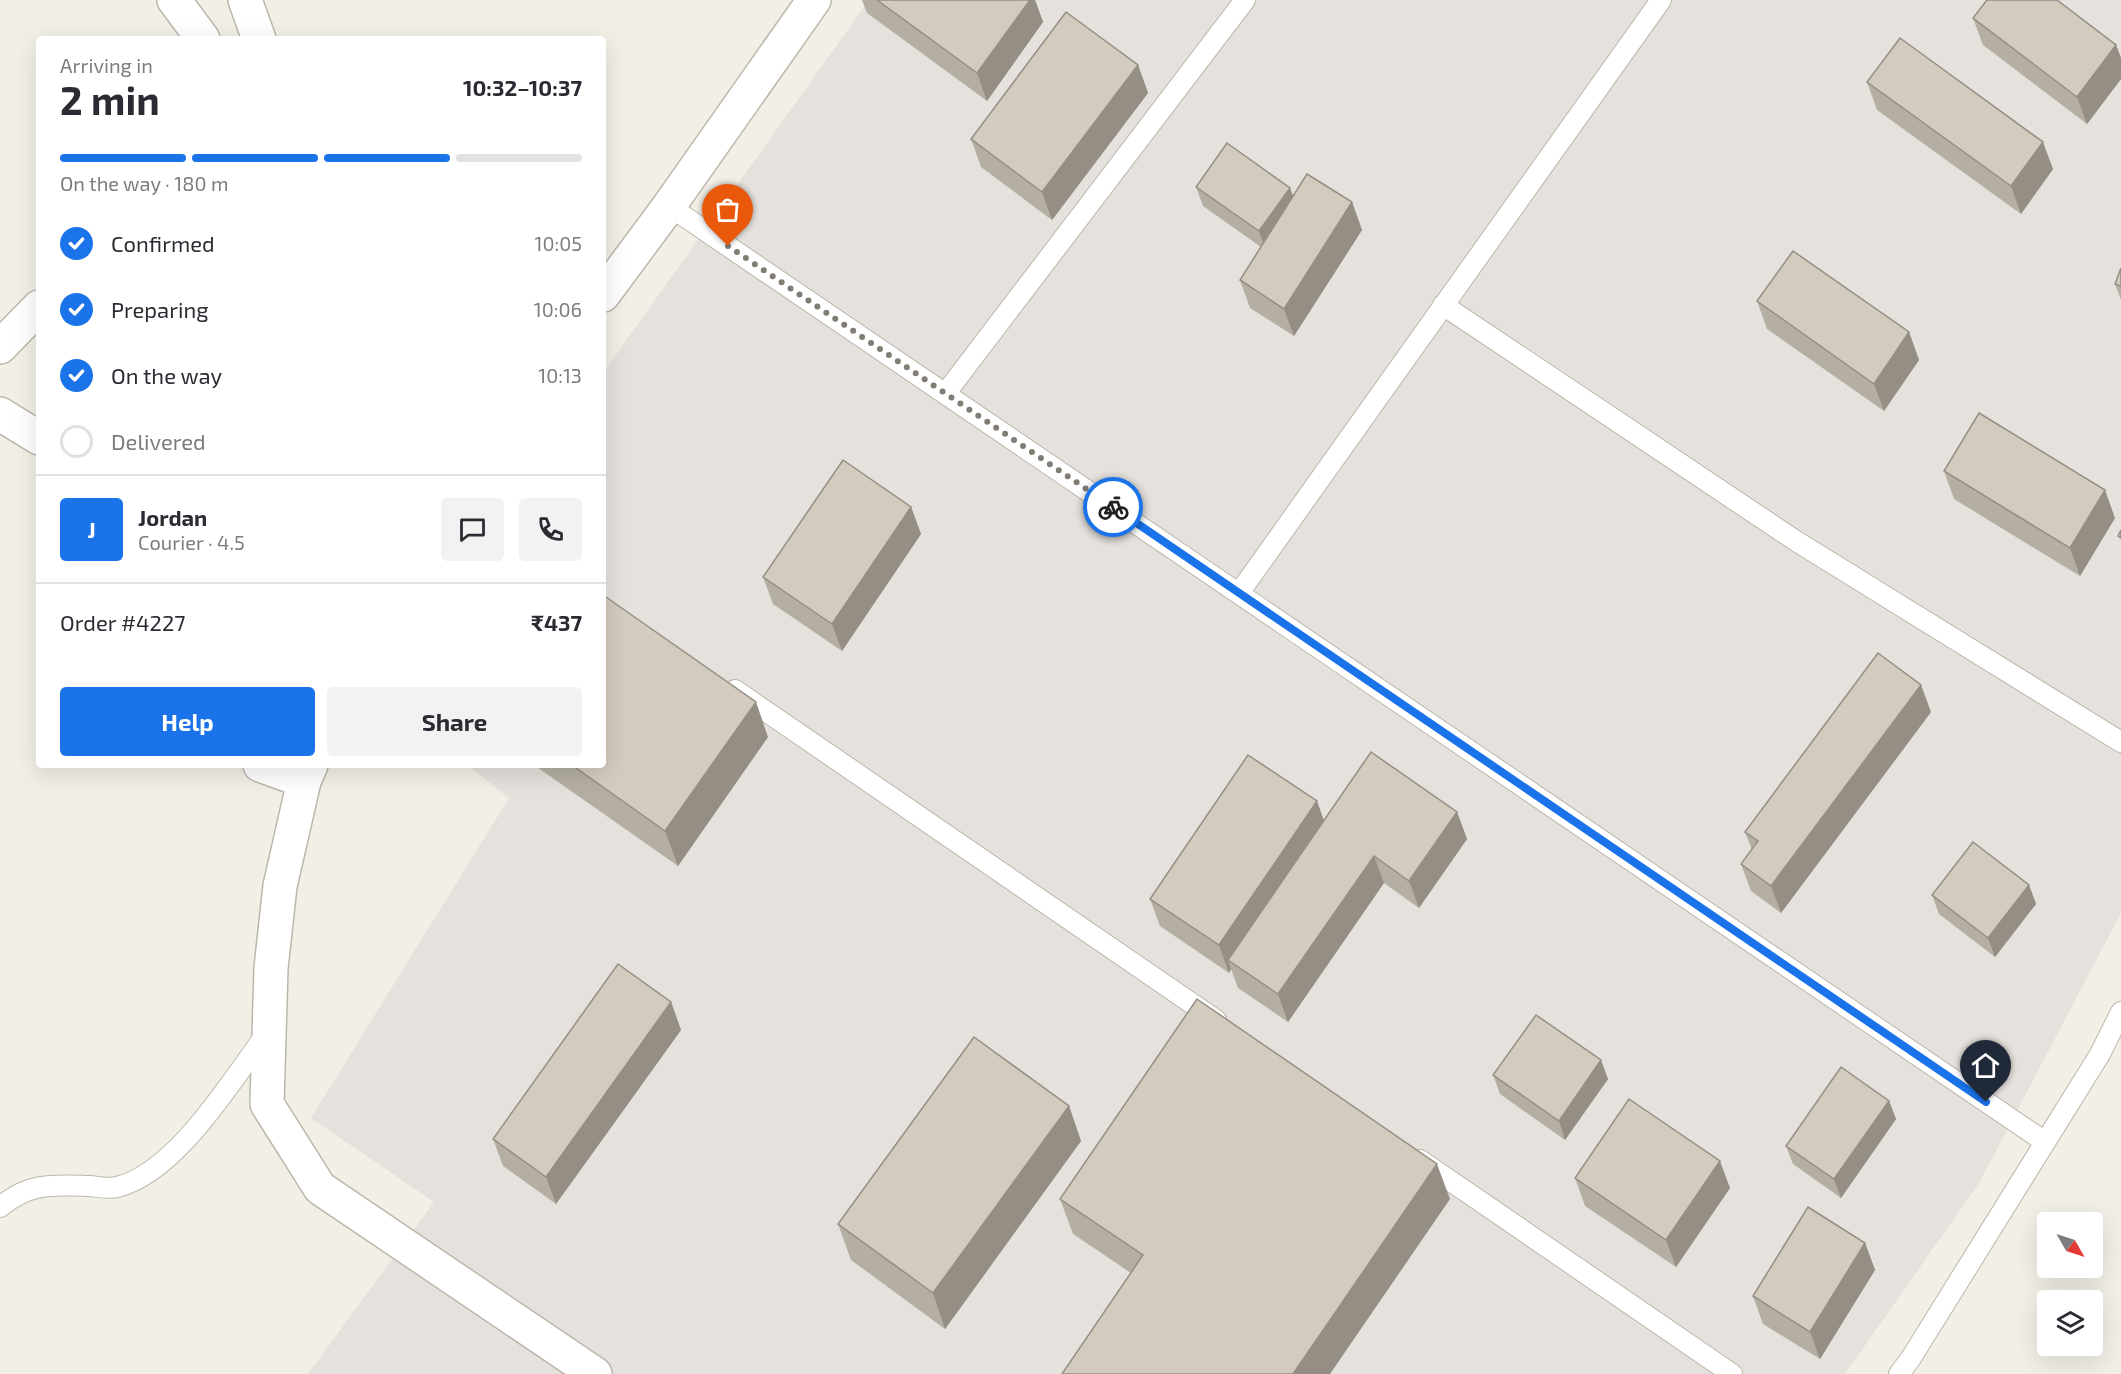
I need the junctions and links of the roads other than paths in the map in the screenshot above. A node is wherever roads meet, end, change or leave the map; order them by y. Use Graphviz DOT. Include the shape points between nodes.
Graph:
graph roads {
  1 [pos="174,0"];
  2 [pos="245,0"];
  3 [pos="814,0"];
  4 [pos="1245,0"];
  5 [pos="1661,0"];
  6 [pos="201,36"];
  7 [pos="258,36"];
  8 [pos="669,206"];
  9 [pos="606,291"];
  10 [pos="1443,305"];
  11 [pos="36,310"];
  12 [pos="0,347"];
  13 [pos="945,394"];
  14 [pos="0,414"];
  15 [pos="36,436"];
  16 [pos="1239,593"];
  17 [pos="721,680"];
  18 [pos="2121,742"];
  19 [pos="278,768"];
  20 [pos="308,773"];
  21 [pos="2121,1012"];
  22 [pos="1232,1030"];
  23 [pos="269,1031"];
  24 [pos="2045,1142"];
  25 [pos="1408,1152"];
  26 [pos="0,1208"];
  27 [pos="595,1374"];
  28 [pos="1732,1374"];
  29 [pos="1899,1374"];
  1 -- 6 [label="street"];
  2 -- 7 [label="street"];
  3 -- 8 [label="street"];
  4 -- 13 [label="lane"];
  5 -- 10 [label="lane"];
  8 -- 9 [label="street"];
  8 -- 13 [label="lane"];
  10 -- 16 [label="lane"];
  10 -- 18 [label="lane" via="1796,541"];
  11 -- 12 [label="street"];
  13 -- 16 [label="lane"];
  14 -- 15 [label="street"];
  16 -- 24 [label="lane"];
  17 -- 22 [label="lane"];
  19 -- 20 [label="street"];
  20 -- 23 [label="street" via="280,886"];
  21 -- 24 [label="lane" via="2100,1054"];
  23 -- 26 [label="lane" via="186,1142 149,1173 116,1188 34,1187"];
  23 -- 27 [label="street" via="267,1104 320,1188"];
  24 -- 29 [label="lane"];
  25 -- 28 [label="lane"];
}
